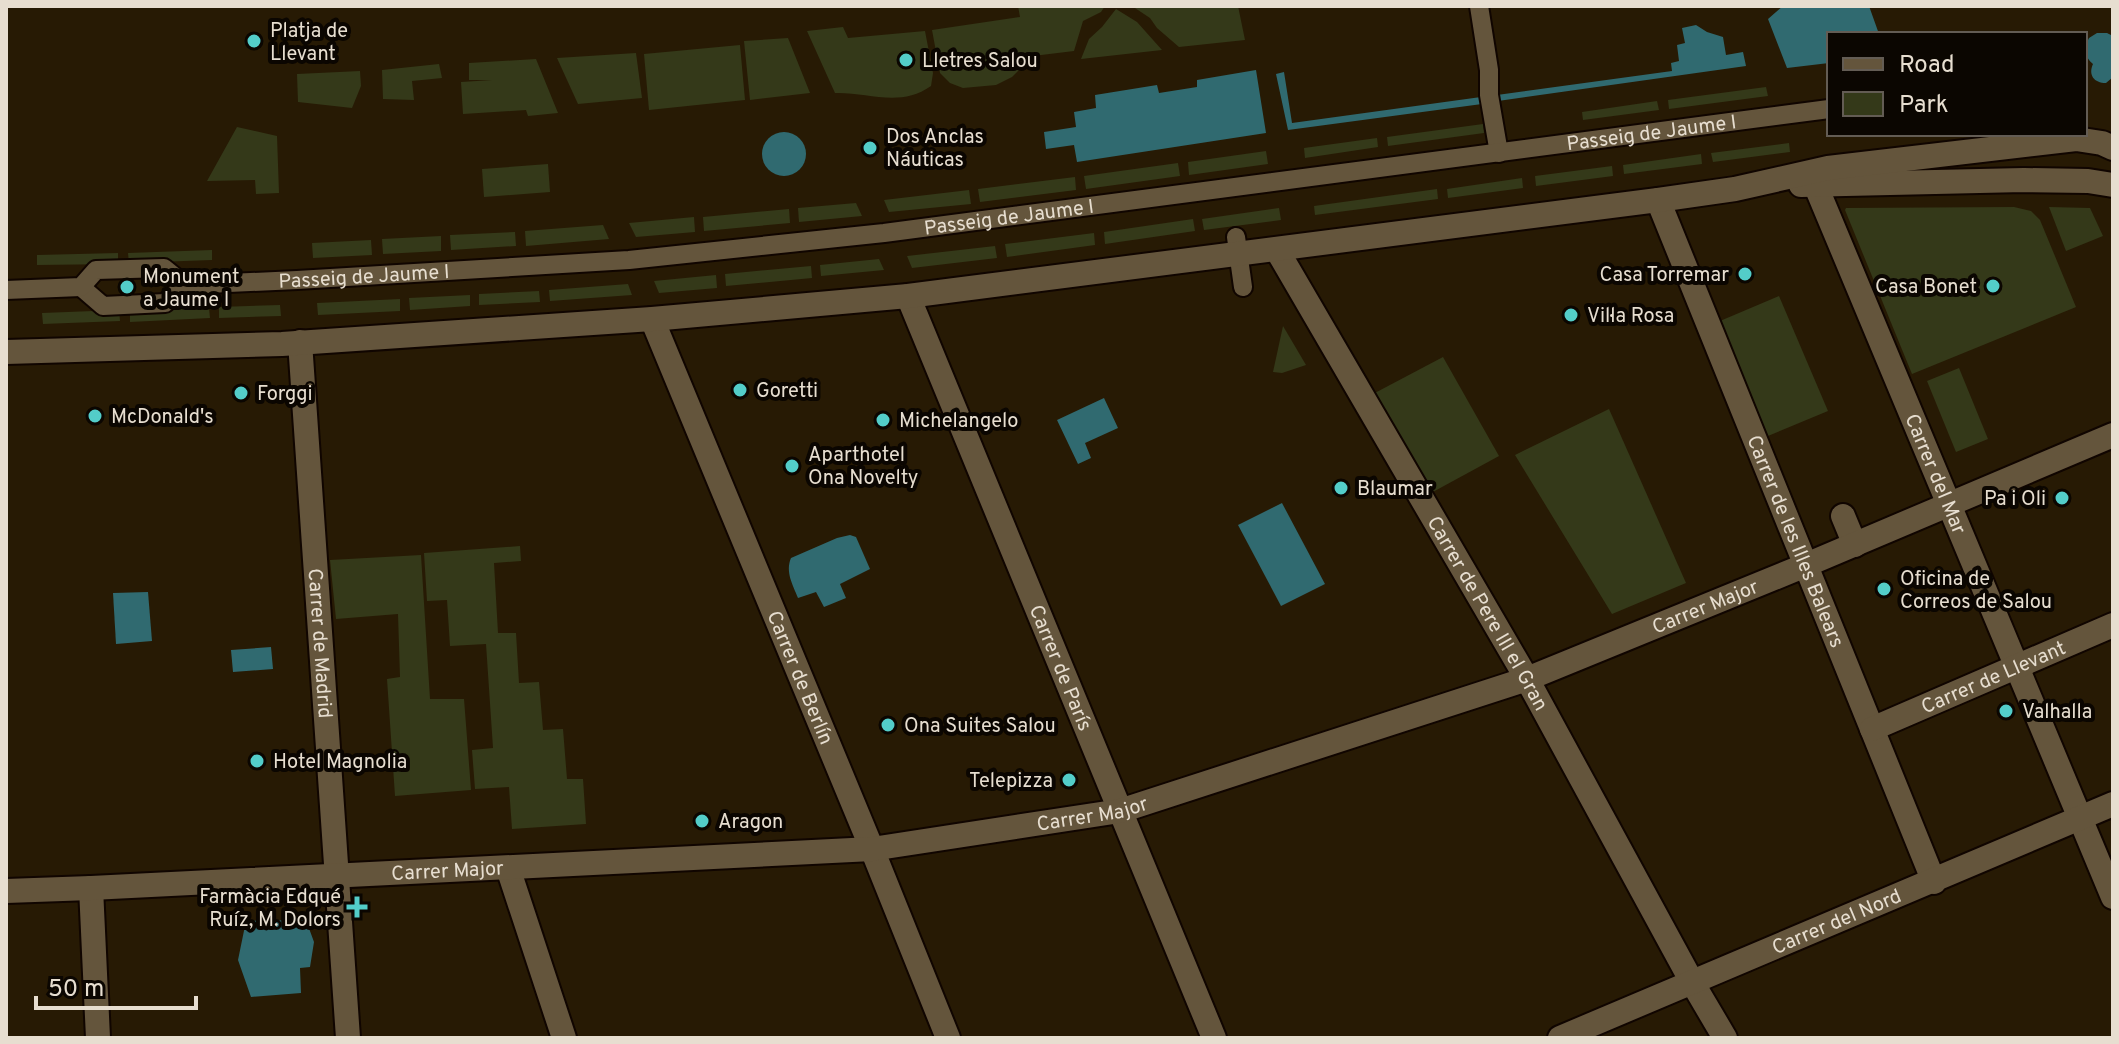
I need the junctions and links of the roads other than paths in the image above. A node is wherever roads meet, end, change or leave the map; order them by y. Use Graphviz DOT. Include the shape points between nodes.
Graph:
graph roads {
  1 [pos="1479,6"];
  2 [pos="1827,109"];
  3 [pos="2046,143"];
  4 [pos="2113,148"];
  5 [pos="1499,153"];
  6 [pos="2113,185"];
  7 [pos="1735,189"];
  8 [pos="1823,189"];
  9 [pos="2113,193"];
  10 [pos="1658,200"];
  11 [pos="1237,246"];
  12 [pos="1277,250"];
  13 [pos="185,285"];
  14 [pos="81,287"];
  15 [pos="1243,287"];
  16 [pos="6,290"];
  17 [pos="908,296"];
  18 [pos="652,319"];
  19 [pos="300,342"];
  20 [pos="6,352"];
  21 [pos="2113,435"];
  22 [pos="1950,503"];
  23 [pos="1843,516"];
  24 [pos="1855,545"];
  25 [pos="1806,565"];
  26 [pos="2113,625"];
  27 [pos="2018,666"];
  28 [pos="1527,679"];
  29 [pos="1872,729"];
  30 [pos="2113,804"];
  31 [pos="1120,811"];
  32 [pos="2081,819"];
  33 [pos="872,849"];
  34 [pos="508,868"];
  35 [pos="337,876"];
  36 [pos="1934,882"];
  37 [pos="91,888"];
  38 [pos="6,891"];
  39 [pos="2113,897"];
  40 [pos="1692,982"];
  41 [pos="98,1038"];
  42 [pos="348,1038"];
  43 [pos="564,1038"];
  44 [pos="948,1038"];
  45 [pos="1214,1038"];
  46 [pos="1560,1038"];
  47 [pos="1725,1038"];
  1 -- 5 [label="street"];
  2 -- 5 [label="street, Passeig de Jaume I"];
  3 -- 4 [label="street" via="2076,139"];
  3 -- 7 [label="street" via="1828,168"];
  3 -- 8 [label="street" via="1996,161 1940,170 1840,172 1823,179"];
  5 -- 13 [label="street, Passeig de Jaume I" via="884,233 629,260"];
  6 -- 8 [label="street" via="2024,180"];
  7 -- 8 [label="street"];
  7 -- 10 [label="street"];
  8 -- 9 [label="street"];
  8 -- 22 [label="street, Carrer del Mar"];
  10 -- 12 [label="street"];
  10 -- 25 [label="street, Carrer de les Illes Balears"];
  11 -- 12 [label="street"];
  11 -- 15 [label="street"];
  11 -- 17 [label="street"];
  12 -- 28 [label="street, Carrer de Pere III el Gran"];
  13 -- 14 [label="street, Passeig de Jaume I" via="164,268 96,270"];
  13 -- 14 [label="street, Passeig de Jaume I" via="165,303 103,306"];
  14 -- 16 [label="street, Passeig de Jaume I"];
  17 -- 18 [label="street"];
  17 -- 31 [label="street, Carrer de París"];
  18 -- 19 [label="street"];
  18 -- 33 [label="street, Carrer de Berlín"];
  19 -- 20 [label="street"];
  19 -- 35 [label="street, Carrer de Madrid"];
  21 -- 22 [label="street, Carrer Major"];
  22 -- 24 [label="street, Carrer Major"];
  22 -- 27 [label="street, Carrer del Mar"];
  23 -- 24 [label="street"];
  24 -- 25 [label="street, Carrer Major"];
  25 -- 28 [label="street, Carrer Major"];
  25 -- 29 [label="street, Carrer de les Illes Balears"];
  26 -- 27 [label="street, Carrer de Llevant"];
  27 -- 29 [label="street, Carrer de Llevant"];
  27 -- 32 [label="street, Carrer del Mar"];
  28 -- 31 [label="street, Carrer Major"];
  28 -- 40 [label="street, Carrer de Pere III el Gran"];
  29 -- 36 [label="street, Carrer de les Illes Balears"];
  30 -- 32 [label="street, Carrer del Nord"];
  31 -- 33 [label="street, Carrer Major"];
  31 -- 45 [label="street, Carrer de París"];
  32 -- 36 [label="street, Carrer del Nord"];
  32 -- 39 [label="street, Carrer del Mar"];
  33 -- 34 [label="street, Carrer Major"];
  33 -- 44 [label="street, Carrer de Berlín"];
  34 -- 35 [label="street, Carrer Major"];
  34 -- 43 [label="street"];
  35 -- 37 [label="street, Carrer Major"];
  35 -- 42 [label="street, Carrer de Madrid"];
  36 -- 40 [label="street, Carrer del Nord"];
  37 -- 38 [label="street, Carrer Major"];
  37 -- 41 [label="street"];
  40 -- 46 [label="street, Carrer del Nord"];
  40 -- 47 [label="street"];
}
